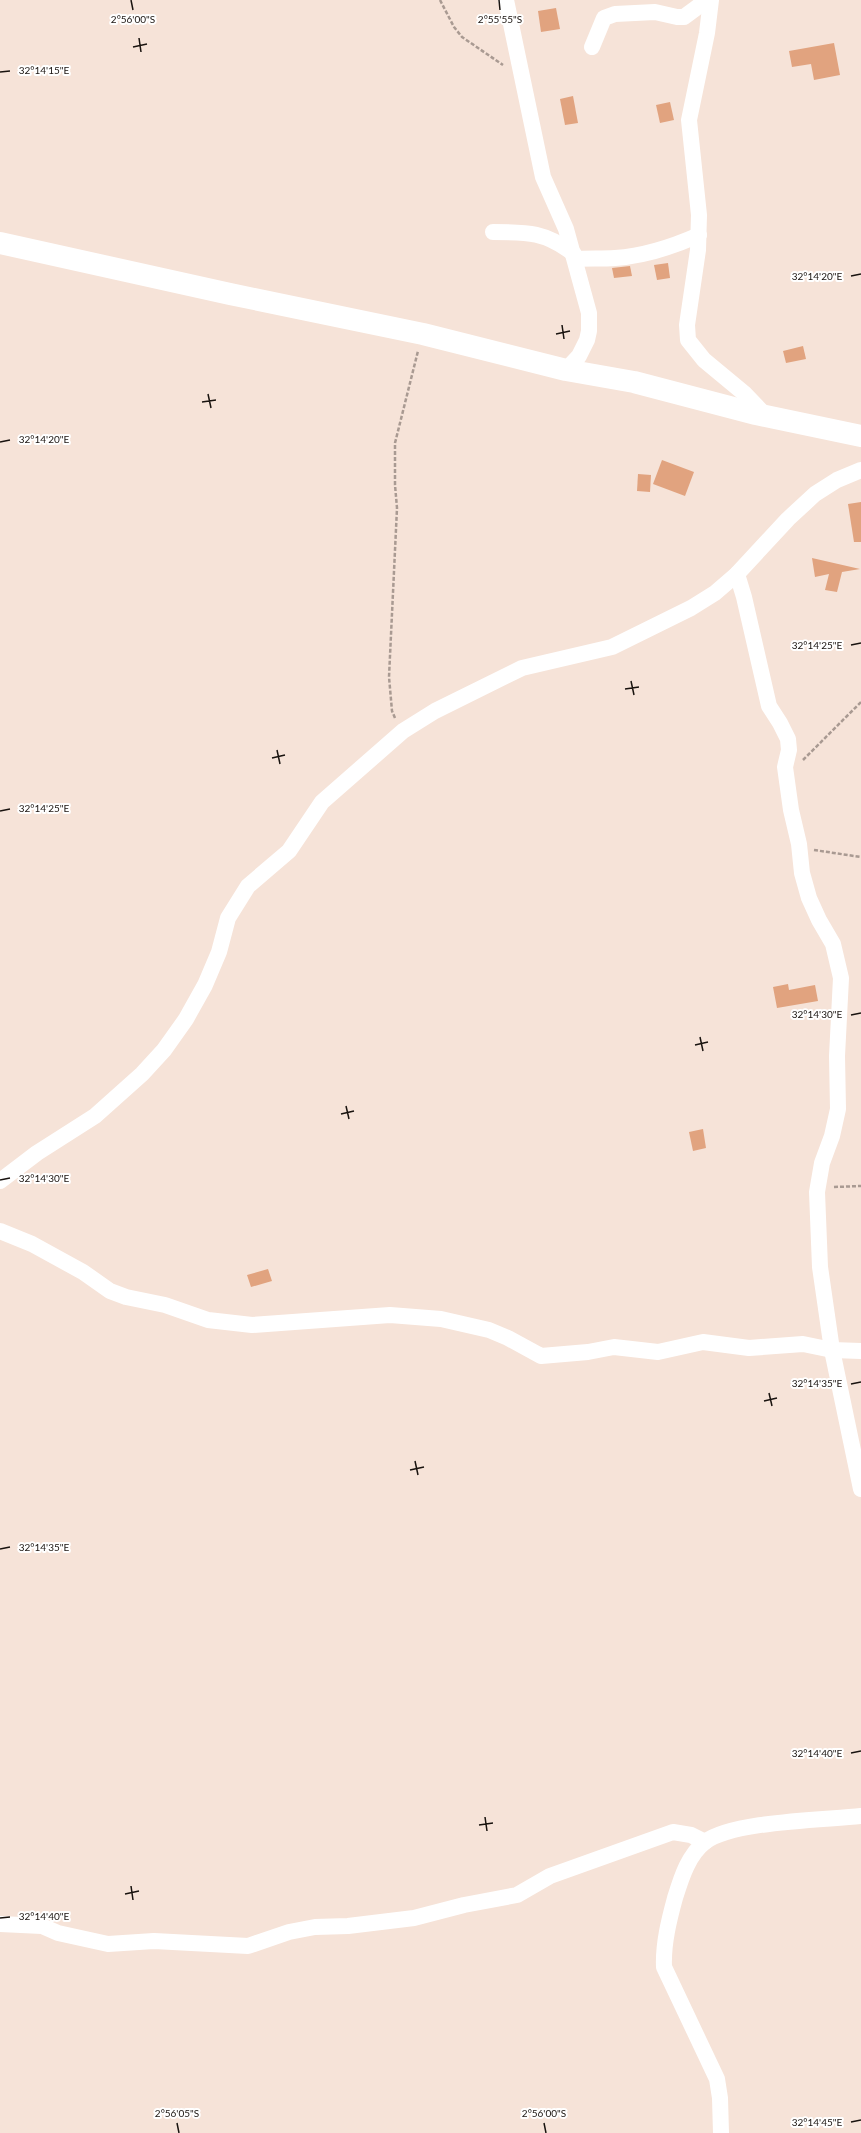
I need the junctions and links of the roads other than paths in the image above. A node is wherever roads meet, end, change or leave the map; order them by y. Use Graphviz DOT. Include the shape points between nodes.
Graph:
graph roads {
  1 [pos="506,0"];
  2 [pos="707,0"];
  3 [pos="711,0"];
  4 [pos="592,47"];
  5 [pos="493,232"];
  6 [pos="698,235"];
  7 [pos="0,243"];
  8 [pos="574,257"];
  9 [pos="566,370"];
  10 [pos="766,416"];
  11 [pos="861,436"];
  12 [pos="861,470"];
  13 [pos="737,574"];
  14 [pos="0,1181"];
  15 [pos="0,1231"];
  16 [pos="832,1350"];
  17 [pos="861,1351"];
  18 [pos="861,1489"];
  19 [pos="861,1816"];
  20 [pos="706,1842"];
  21 [pos="0,1924"];
  22 [pos="722,2133"];
  1 -- 8 [label="street" via="543,177 559,212"];
  2 -- 4 [label="street" via="684,17 655,12 615,14 604,18"];
  3 -- 6 [label="street" via="707,33 689,120 699,215"];
  5 -- 8 [label="street" via="538,234 556,241"];
  6 -- 8 [label="street" via="681,243 640,255 614,258"];
  6 -- 10 [label="street" via="687,324 688,340 704,360 745,394"];
  7 -- 9 [label="main road" via="423,334"];
  8 -- 9 [label="street" via="587,300 589,331 579,356"];
  9 -- 10 [label="main road" via="634,382"];
  10 -- 11 [label="main road"];
  12 -- 13 [label="street" via="837,480 814,494"];
  13 -- 14 [label="street" via="692,608 637,635 612,646 522,668 435,711 403,731 322,802 289,851 248,886 228,918 220,952 205,985 186,1019 151,1065 95,1116 37,1153"];
  13 -- 16 [label="street" via="769,706 788,739 789,750 785,767 802,873 809,898 833,944 841,978 837,1056 838,1109 822,1163 817,1192 820,1267"];
  15 -- 16 [label="street" via="32,1244 120,1295 165,1305 208,1320 234,1324 252,1325 390,1315 440,1319 489,1330 541,1356 614,1347 658,1352 703,1342 749,1348 803,1344"];
  16 -- 17 [label="street"];
  16 -- 18 [label="street"];
  19 -- 20 [label="street" via="779,1822 722,1834"];
  20 -- 21 [label="street" via="691,1835 673,1832 550,1876 517,1895 414,1918 348,1926 315,1926 248,1946 154,1941 108,1944 58,1933 42,1926"];
  20 -- 22 [label="street" via="697,1851 683,1874 663,1951 664,1967 717,2079"];
}
